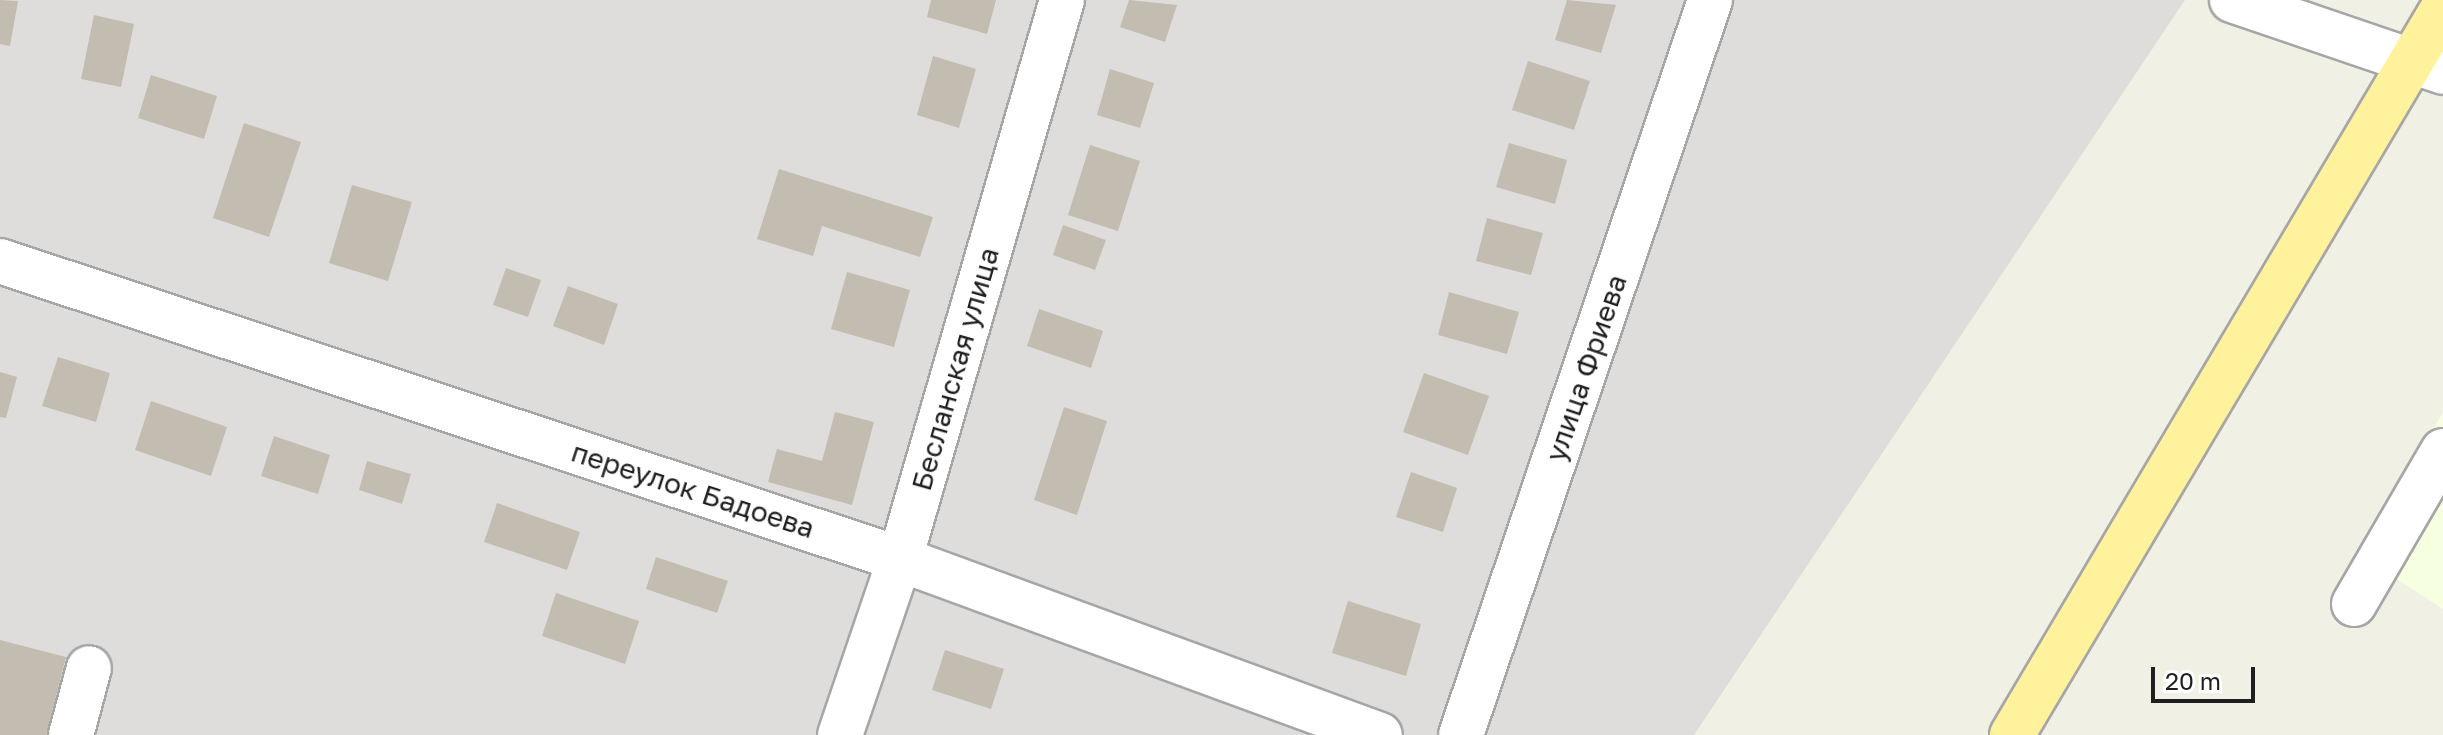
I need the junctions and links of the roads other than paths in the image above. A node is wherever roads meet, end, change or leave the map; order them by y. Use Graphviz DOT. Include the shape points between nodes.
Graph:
graph roads {
  1 [pos="1062,0"];
  2 [pos="1710,0"];
  3 [pos="2232,0"];
  4 [pos="2443,8"];
  5 [pos="2428,65"];
  6 [pos="0,261"];
  7 [pos="2443,451"];
  8 [pos="900,559"];
  9 [pos="2354,604"];
  10 [pos="89,668"];
  11 [pos="71,735"];
  12 [pos="840,735"];
  13 [pos="1380,735"];
  14 [pos="1461,735"];
  15 [pos="2012,735"];
  1 -- 8 [label="street, Бесланская улица"];
  2 -- 14 [label="street, улица Фриева"];
  3 -- 5 [label="street"];
  4 -- 5 [label="main road"];
  5 -- 15 [label="main road"];
  6 -- 8 [label="street, переулок Бадоева"];
  7 -- 9 [label="street"];
  8 -- 12 [label="street, Бесланская улица"];
  8 -- 13 [label="street, переулок Бадоева"];
  10 -- 11 [label="street"];
}
